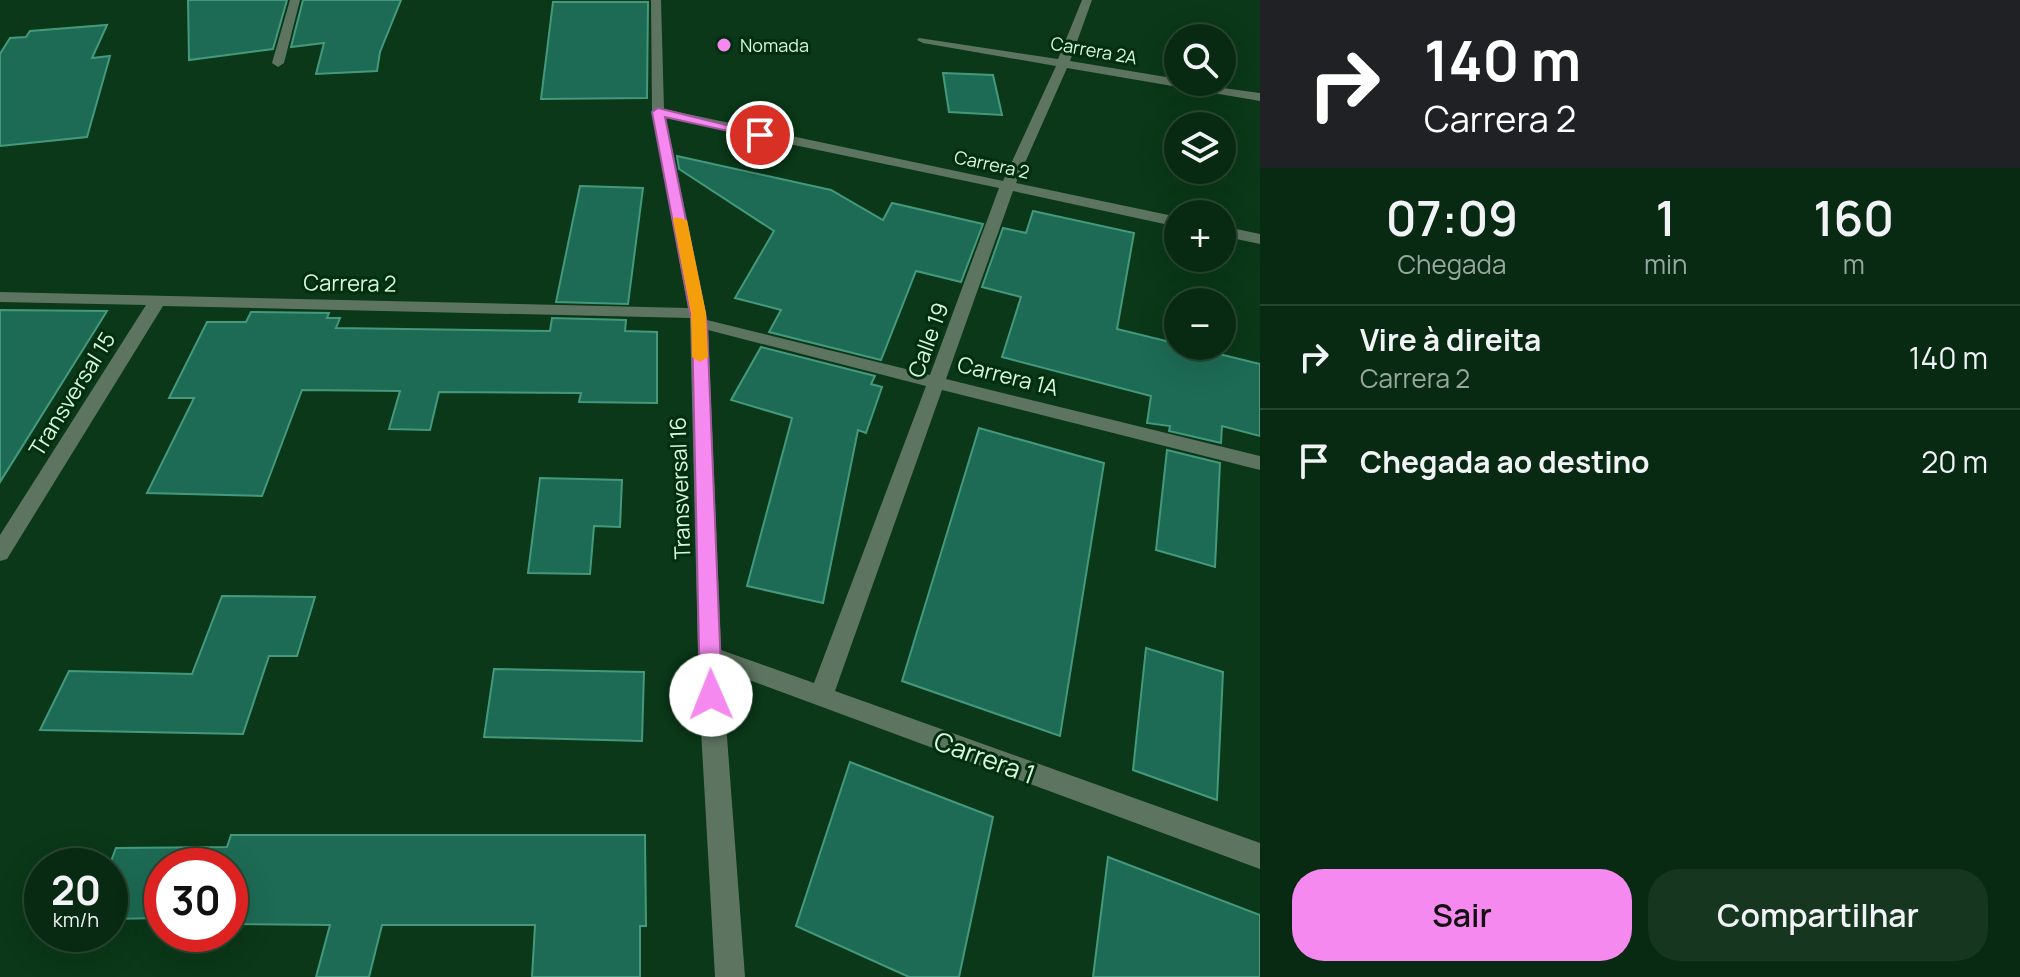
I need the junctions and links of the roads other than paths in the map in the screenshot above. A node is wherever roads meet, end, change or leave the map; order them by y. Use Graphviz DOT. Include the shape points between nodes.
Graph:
graph roads {
  1 [pos="295,0"];
  2 [pos="656,0"];
  3 [pos="1087,0"];
  4 [pos="923,40"];
  5 [pos="278,63"];
  6 [pos="1063,63"];
  7 [pos="1260,97"];
  8 [pos="658,112"];
  9 [pos="1007,187"];
  10 [pos="1164,219"];
  11 [pos="1236,234"];
  12 [pos="1260,239"];
  13 [pos="0,297"];
  14 [pos="158,300"];
  15 [pos="699,318"];
  16 [pos="936,383"];
  17 [pos="1260,463"];
  18 [pos="0,553"];
  19 [pos="710,656"];
  20 [pos="821,698"];
  21 [pos="1260,856"];
  22 [pos="730,977"];
  1 -- 5 [label="street"];
  2 -- 8 [label="street, Transversal 16"];
  3 -- 6 [label="street, Calle 19"];
  4 -- 6 [label="street, Carrera 2A"];
  6 -- 7 [label="street, Carrera 2A"];
  6 -- 9 [label="street, Calle 19"];
  8 -- 9 [label="street, Carrera 2"];
  8 -- 15 [label="street, Transversal 16"];
  9 -- 10 [label="street, Carrera 2"];
  9 -- 16 [label="street, Calle 19"];
  11 -- 12 [label="street"];
  13 -- 14 [label="street, Carrera 2"];
  14 -- 15 [label="street, Carrera 2"];
  14 -- 18 [label="street, Transversal 15"];
  15 -- 16 [label="street, Carrera 1A"];
  15 -- 19 [label="street, Transversal 16"];
  16 -- 17 [label="street, Carrera 1A"];
  16 -- 20 [label="street, Calle 19"];
  19 -- 20 [label="street, Carrera 1"];
  19 -- 22 [label="street, Transversal 16"];
  20 -- 21 [label="street, Carrera 1"];
}
